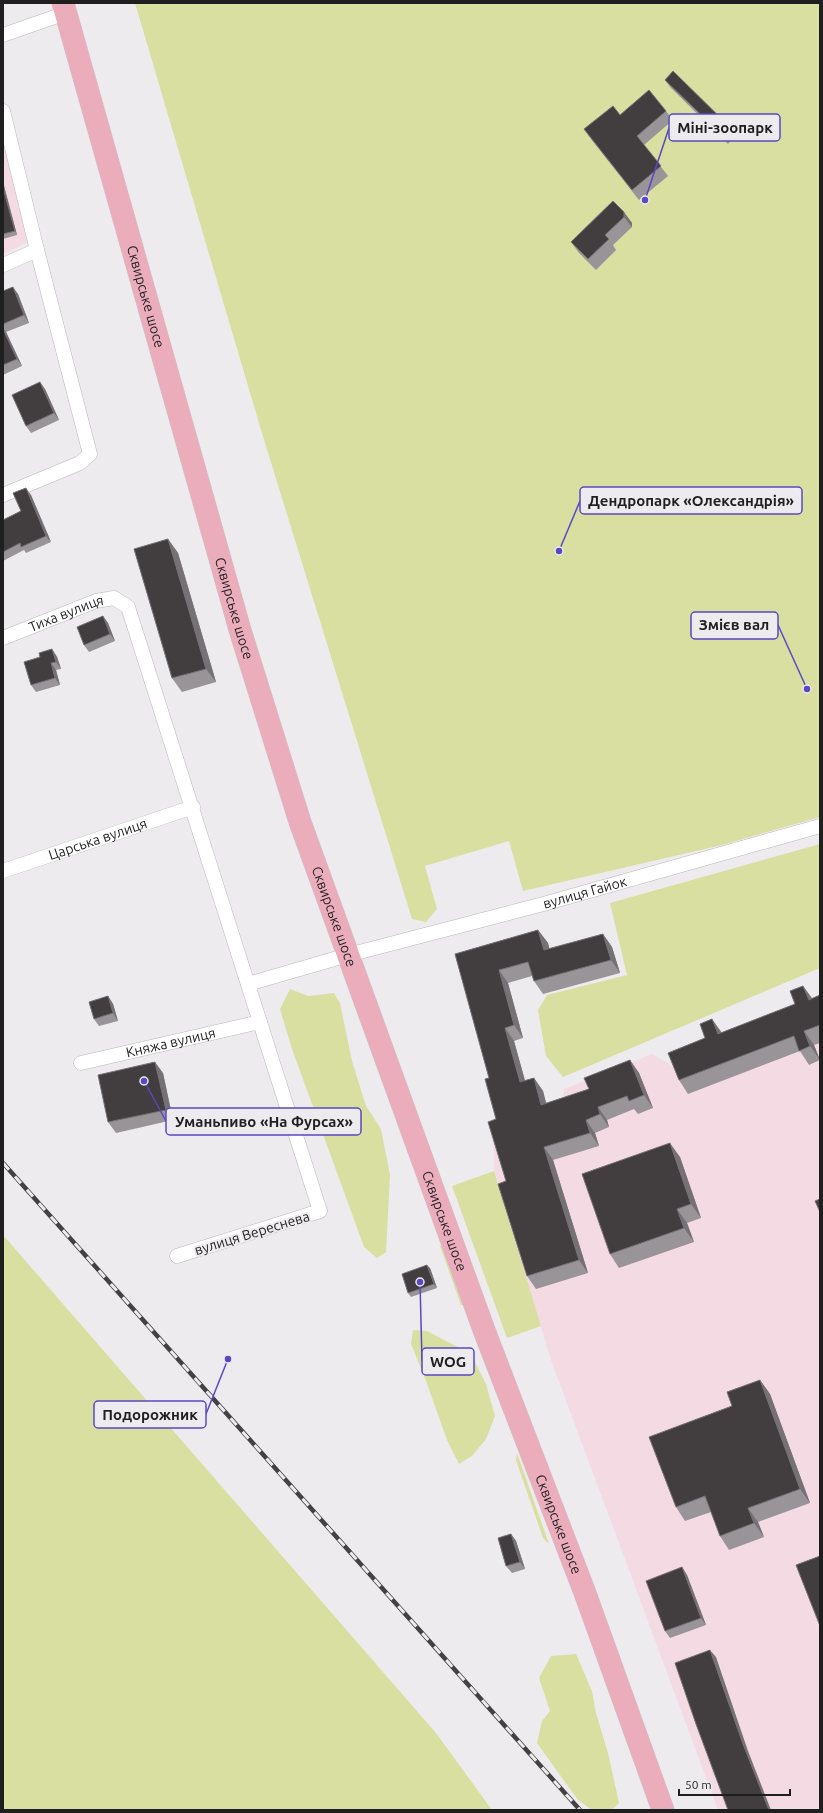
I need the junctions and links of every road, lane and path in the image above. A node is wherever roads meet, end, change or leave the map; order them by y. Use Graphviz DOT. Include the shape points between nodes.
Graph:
graph roads {
  1 [pos="64,8"];
  2 [pos="3,35"];
  3 [pos="3,111"];
  4 [pos="37,250"];
  5 [pos="3,264"];
  6 [pos="3,495"];
  7 [pos="3,638"];
  8 [pos="193,807"];
  9 [pos="820,826"];
  10 [pos="3,871"];
  11 [pos="348,955"];
  12 [pos="248,984"];
  13 [pos="260,1022"];
  14 [pos="81,1063"];
  15 [pos="177,1256"];
  16 [pos="663,1810"];
  1 -- 2 [label="street"];
  1 -- 11 [label="main road, Сквирське шосе" via="240,630 300,822"];
  3 -- 4 [label="street"];
  4 -- 5 [label="street"];
  4 -- 6 [label="street" via="90,454 80,463"];
  7 -- 8 [label="street, Тиха вулиця" via="96,601 114,598 128,607"];
  8 -- 10 [label="street, Царська вулиця"];
  8 -- 12 [label="street"];
  9 -- 11 [label="street, вулиця Гайок" via="547,904"];
  11 -- 12 [label="street, вулиця Гайок"];
  11 -- 16 [label="main road, Сквирське шосе" via="484,1330 585,1593"];
  12 -- 13 [label="street"];
  13 -- 14 [label="street, Княжа вулиця"];
  13 -- 15 [label="street, вулиця Вереснева" via="320,1211"];
}
